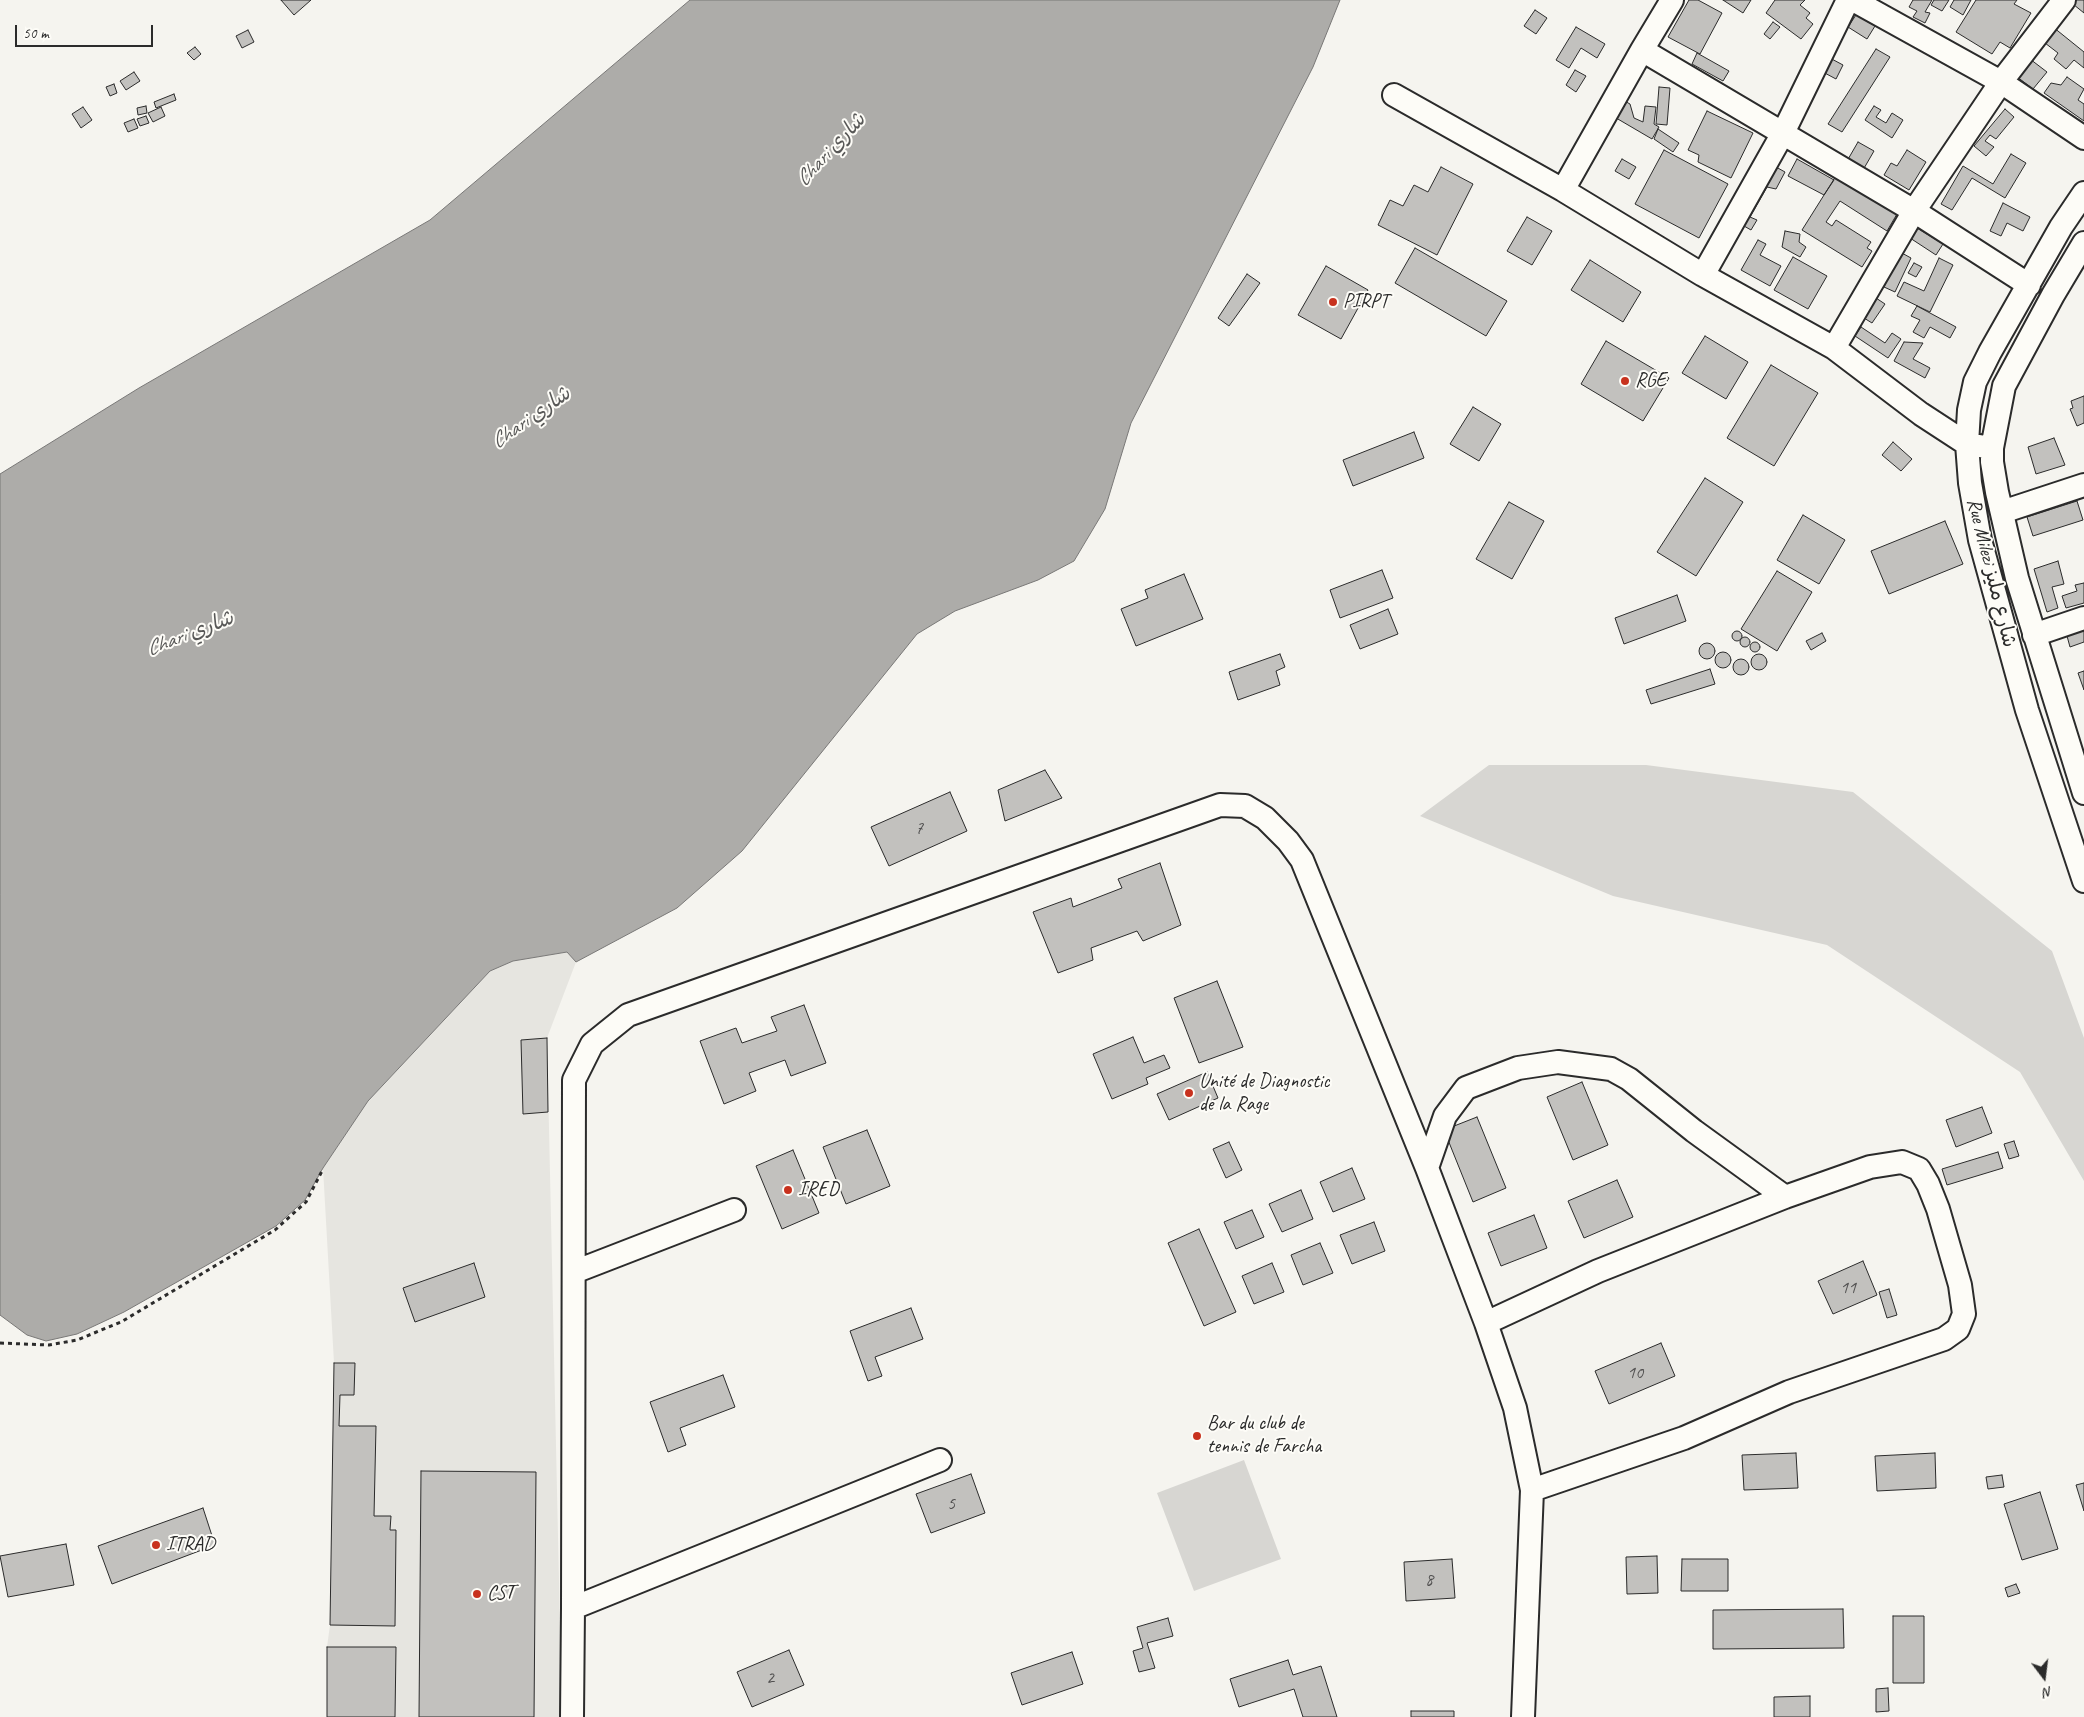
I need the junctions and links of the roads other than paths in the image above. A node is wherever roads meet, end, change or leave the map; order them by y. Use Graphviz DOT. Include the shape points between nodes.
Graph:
graph roads {
  1 [pos="1672,0"];
  2 [pos="1848,0"];
  3 [pos="1853,0"];
  4 [pos="2064,0"];
  5 [pos="1642,50"];
  6 [pos="2000,82"];
  7 [pos="1394,95"];
  8 [pos="1783,133"];
  9 [pos="2084,138"];
  10 [pos="1563,190"];
  11 [pos="2084,193"];
  12 [pos="1914,211"];
  13 [pos="2084,243"];
  14 [pos="1703,275"];
  15 [pos="2028,284"];
  16 [pos="1834,348"];
  17 [pos="1967,444"];
  18 [pos="1992,448"];
  19 [pos="2084,485"];
  20 [pos="2002,512"];
  21 [pos="2084,618"];
  22 [pos="2034,635"];
  23 [pos="2084,793"];
  24 [pos="2084,881"];
  25 [pos="1428,1168"];
  26 [pos="1785,1197"];
  27 [pos="734,1210"];
  28 [pos="574,1272"];
  29 [pos="1486,1324"];
  30 [pos="940,1460"];
  31 [pos="1532,1490"];
  32 [pos="573,1608"];
  33 [pos="572,1717"];
  34 [pos="1523,1717"];
  1 -- 5 [label="street"];
  2 -- 8 [label="street"];
  3 -- 6 [label="street"];
  4 -- 6 [label="street"];
  5 -- 8 [label="street"];
  5 -- 10 [label="street"];
  6 -- 9 [label="street"];
  6 -- 12 [label="street"];
  7 -- 10 [label="street"];
  8 -- 12 [label="street"];
  8 -- 14 [label="street"];
  10 -- 14 [label="street"];
  11 -- 15 [label="street, Rue Milezi شارع مليز"];
  12 -- 15 [label="street"];
  12 -- 16 [label="street"];
  13 -- 18 [label="street, Rue Milezi شارع مليز" via="2004,386"];
  14 -- 16 [label="street"];
  15 -- 17 [label="street, Rue Milezi شارع مليز" via="1976,382 1969,410"];
  16 -- 17 [label="street" via="1921,414"];
  17 -- 18 [label="street"];
  17 -- 24 [label="street, Rue Milezi شارع مليز" via="1980,540 2027,710"];
  18 -- 20 [label="street, Rue Milezi شارع مليز"];
  19 -- 20 [label="street"];
  20 -- 22 [label="street, Rue Milezi شارع مليز"];
  21 -- 22 [label="street"];
  22 -- 23 [label="street, Rue Milezi شارع مليز"];
  25 -- 26 [label="street" via="1445,1116 1466,1088 1518,1068 1558,1062 1611,1070 1629,1079"];
  25 -- 28 [label="street" via="1302,860 1265,818 1245,806 1220,805 628,1015 592,1044 574,1080"];
  25 -- 29 [label="street"];
  26 -- 29 [label="street" via="1598,1271"];
  26 -- 31 [label="street" via="1870,1167 1902,1162 1919,1169 1938,1209 1960,1285 1964,1314 1958,1329 1944,1339 1788,1392 1684,1438"];
  27 -- 28 [label="street"];
  28 -- 32 [label="street"];
  29 -- 31 [label="street" via="1515,1408"];
  30 -- 32 [label="street"];
  31 -- 34 [label="street"];
  32 -- 33 [label="street"];
}
